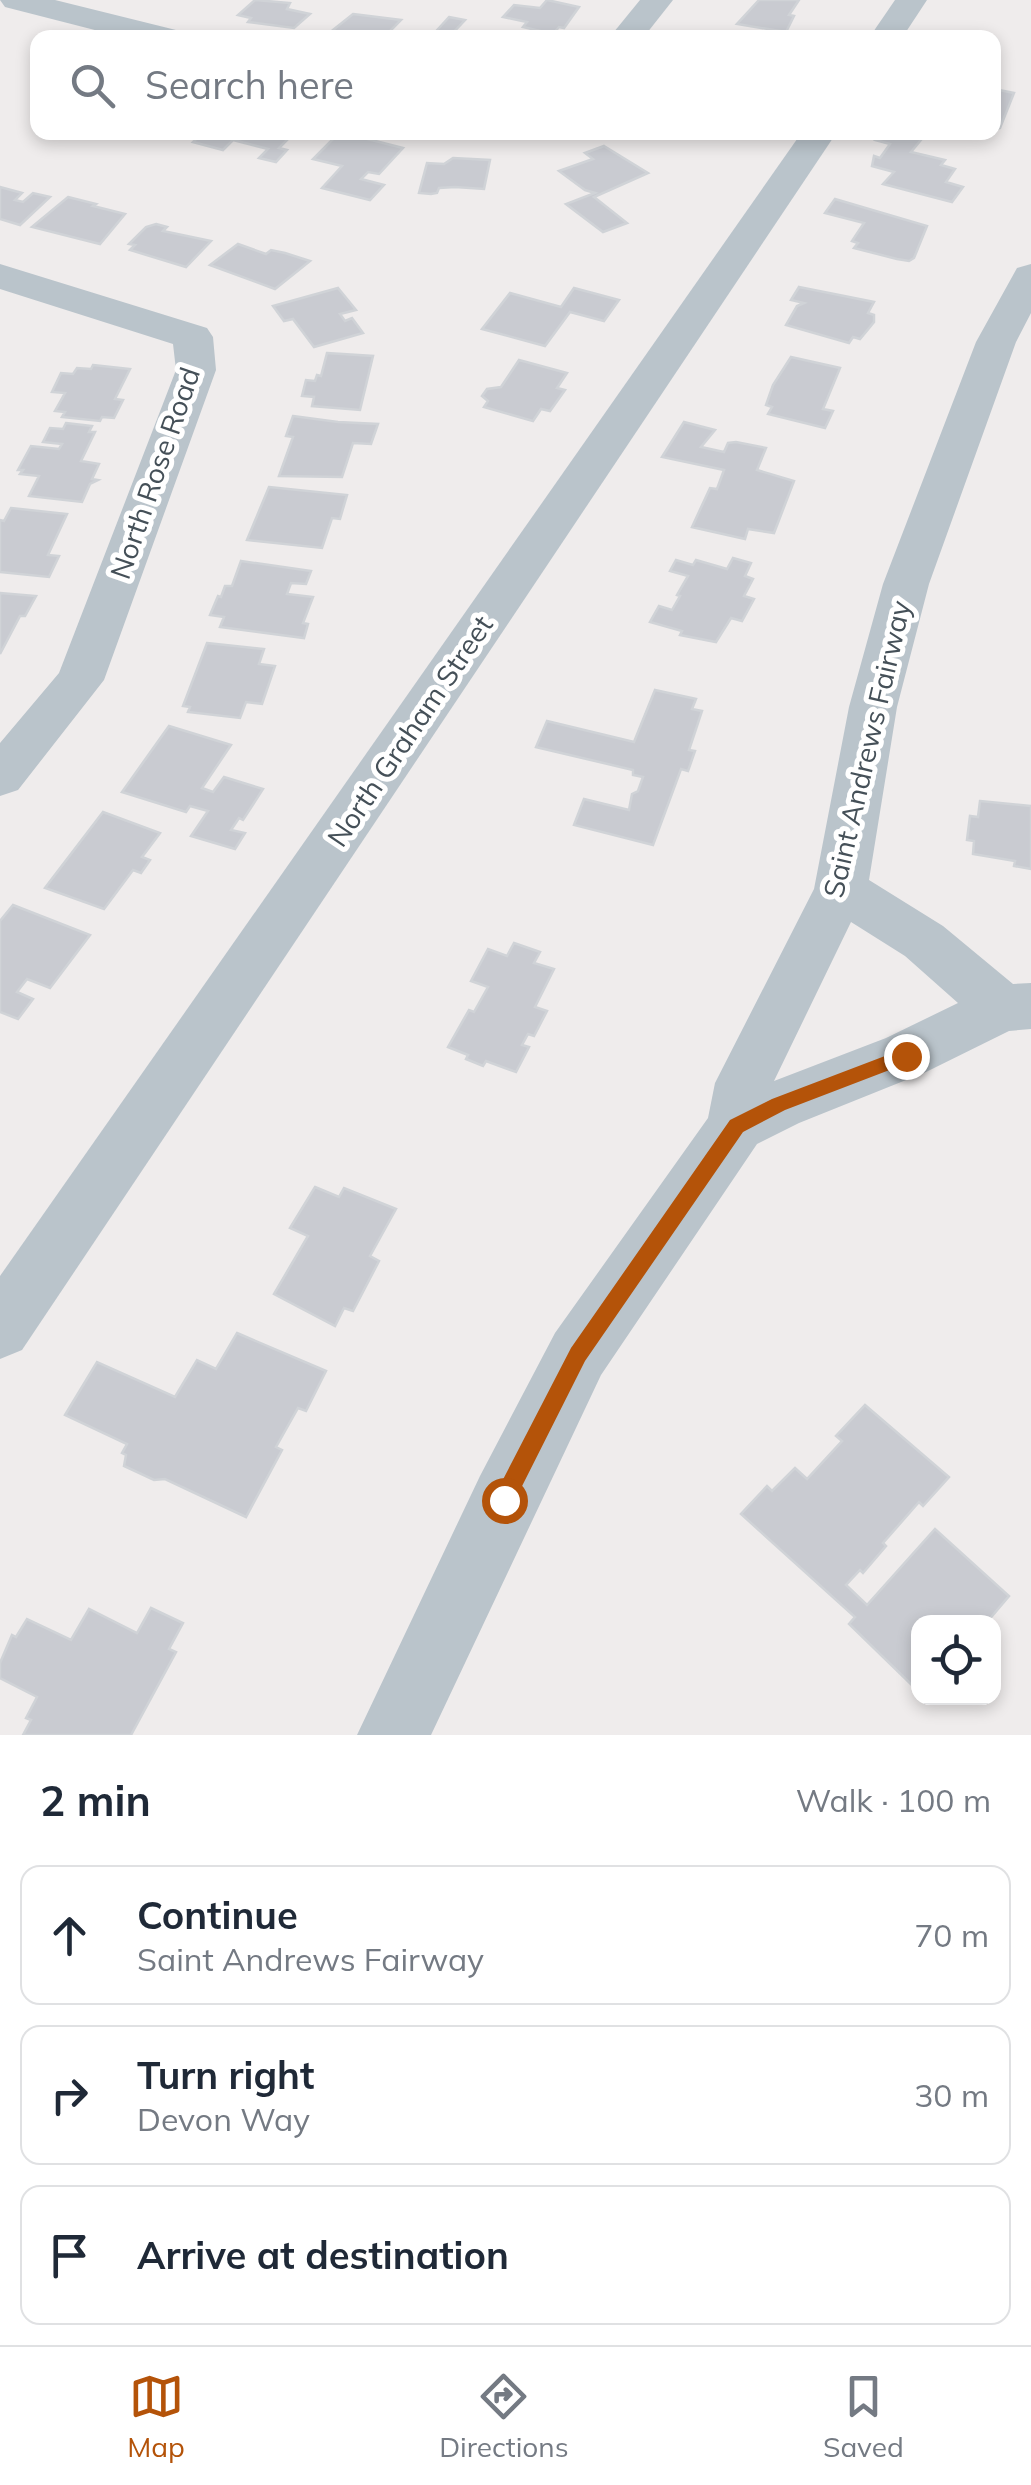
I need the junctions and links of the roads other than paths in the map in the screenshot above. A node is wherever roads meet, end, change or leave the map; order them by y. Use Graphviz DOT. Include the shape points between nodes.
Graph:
graph roads {
  1 [pos="16,0"];
  2 [pos="657,0"];
  3 [pos="910,0"];
  4 [pos="136,30"];
  5 [pos="631,30"];
  6 [pos="890,30"];
  7 [pos="815,140"];
  8 [pos="0,276"];
  9 [pos="1031,276"];
  10 [pos="0,777"];
  11 [pos="841,889"];
  12 [pos="1016,1007"];
  13 [pos="736,1126"];
  14 [pos="0,1329"];
  15 [pos="393,1735"];
  1 -- 4 [label="street"];
  2 -- 5 [label="street"];
  3 -- 6 [label="street"];
  7 -- 14 [label="street, North Graham Street"];
  8 -- 10 [label="street, North Rose Road" via="193,337 196,370 80,680"];
  9 -- 11 [label="street, Saint Andrews Fairway" via="996,342 906,584 872,706"];
  11 -- 12 [label="street"];
  11 -- 13 [label="street, Saint Andrews Fairway" via="744,1083"];
  12 -- 13 [label="street"];
  13 -- 15 [label="street, Saint Andrews Fairway" via="578,1354"];
}
